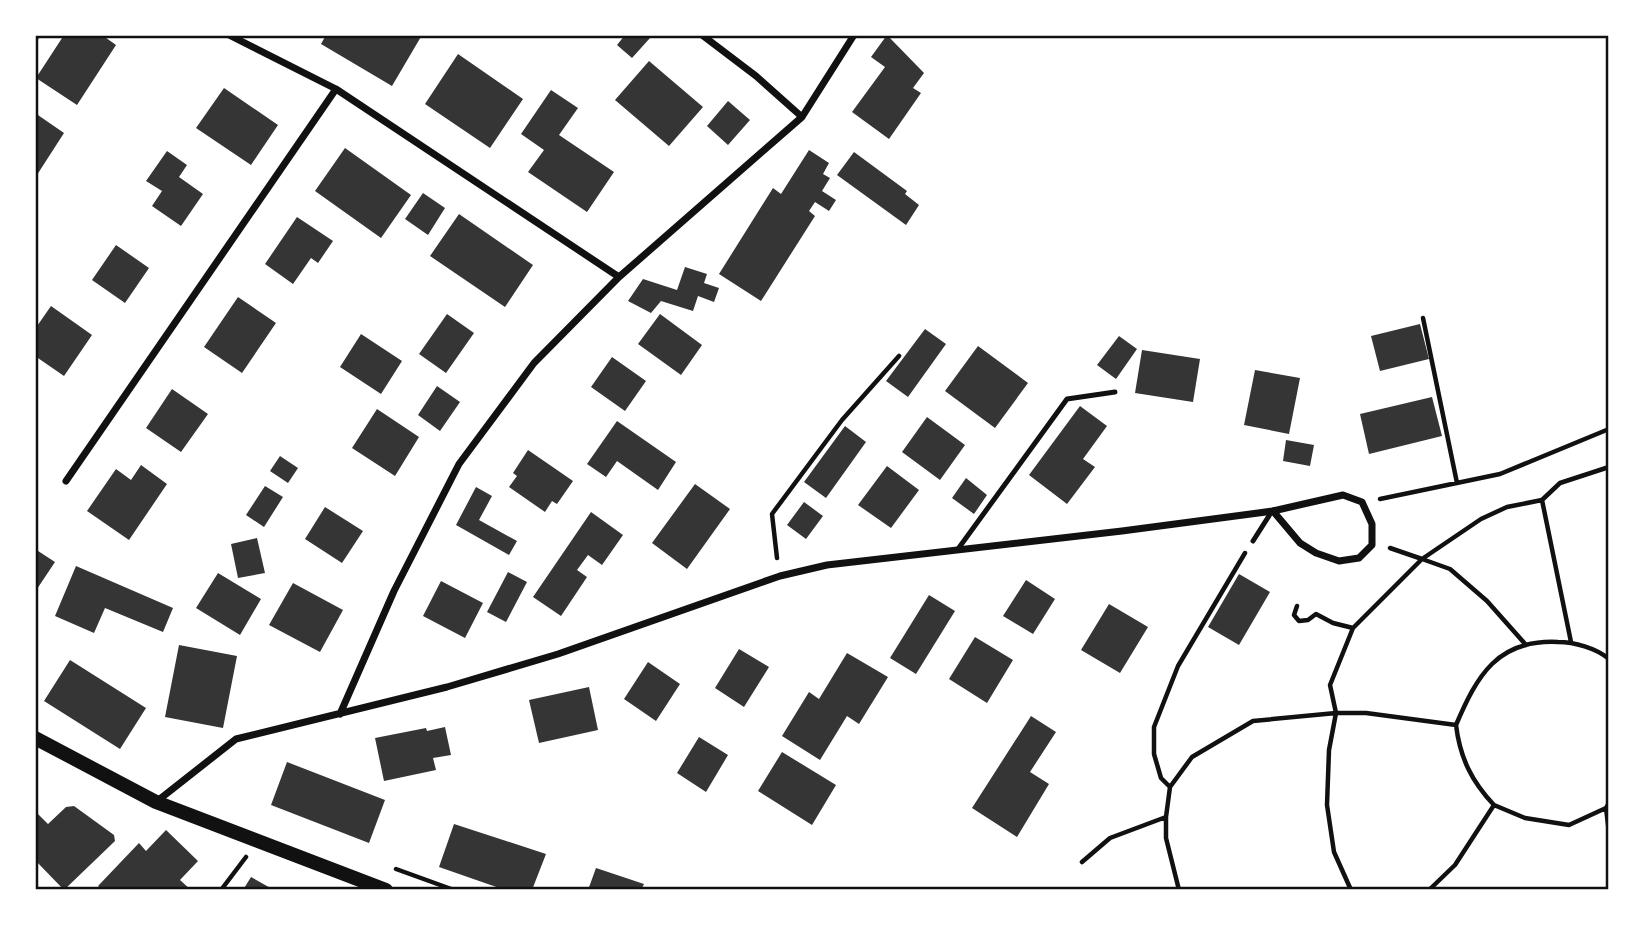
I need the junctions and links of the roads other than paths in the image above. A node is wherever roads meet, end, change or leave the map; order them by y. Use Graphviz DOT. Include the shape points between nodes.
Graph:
graph roads {
  1 [pos="229,35"];
  2 [pos="702,35"];
  3 [pos="854,35"];
  4 [pos="336,89"];
  5 [pos="802,117"];
  6 [pos="619,277"];
  7 [pos="1115,392"];
  8 [pos="66,481"];
  9 [pos="1273,511"];
  10 [pos="1252,541"];
  11 [pos="958,549"];
  12 [pos="340,714"];
  13 [pos="35,738"];
  14 [pos="156,802"];
  15 [pos="386,890"];
  1 -- 4 [label="street"];
  2 -- 5 [label="street"];
  3 -- 5 [label="street"];
  4 -- 6 [label="street"];
  4 -- 8 [label="street"];
  5 -- 6 [label="street"];
  6 -- 12 [label="street" via="534,363 460,464 394,591"];
  7 -- 11 [label="lane" via="1067,399"];
  9 -- 9 [label="street" via="1300,543 1339,561 1359,558 1372,545 1373,524 1362,502 1343,495"];
  9 -- 10 [label="lane"];
  9 -- 11 [label="street"];
  11 -- 12 [label="street" via="827,565 780,576 558,654"];
  12 -- 14 [label="street" via="236,739"];
  13 -- 14 [label="main road"];
  14 -- 15 [label="main road"];
}
